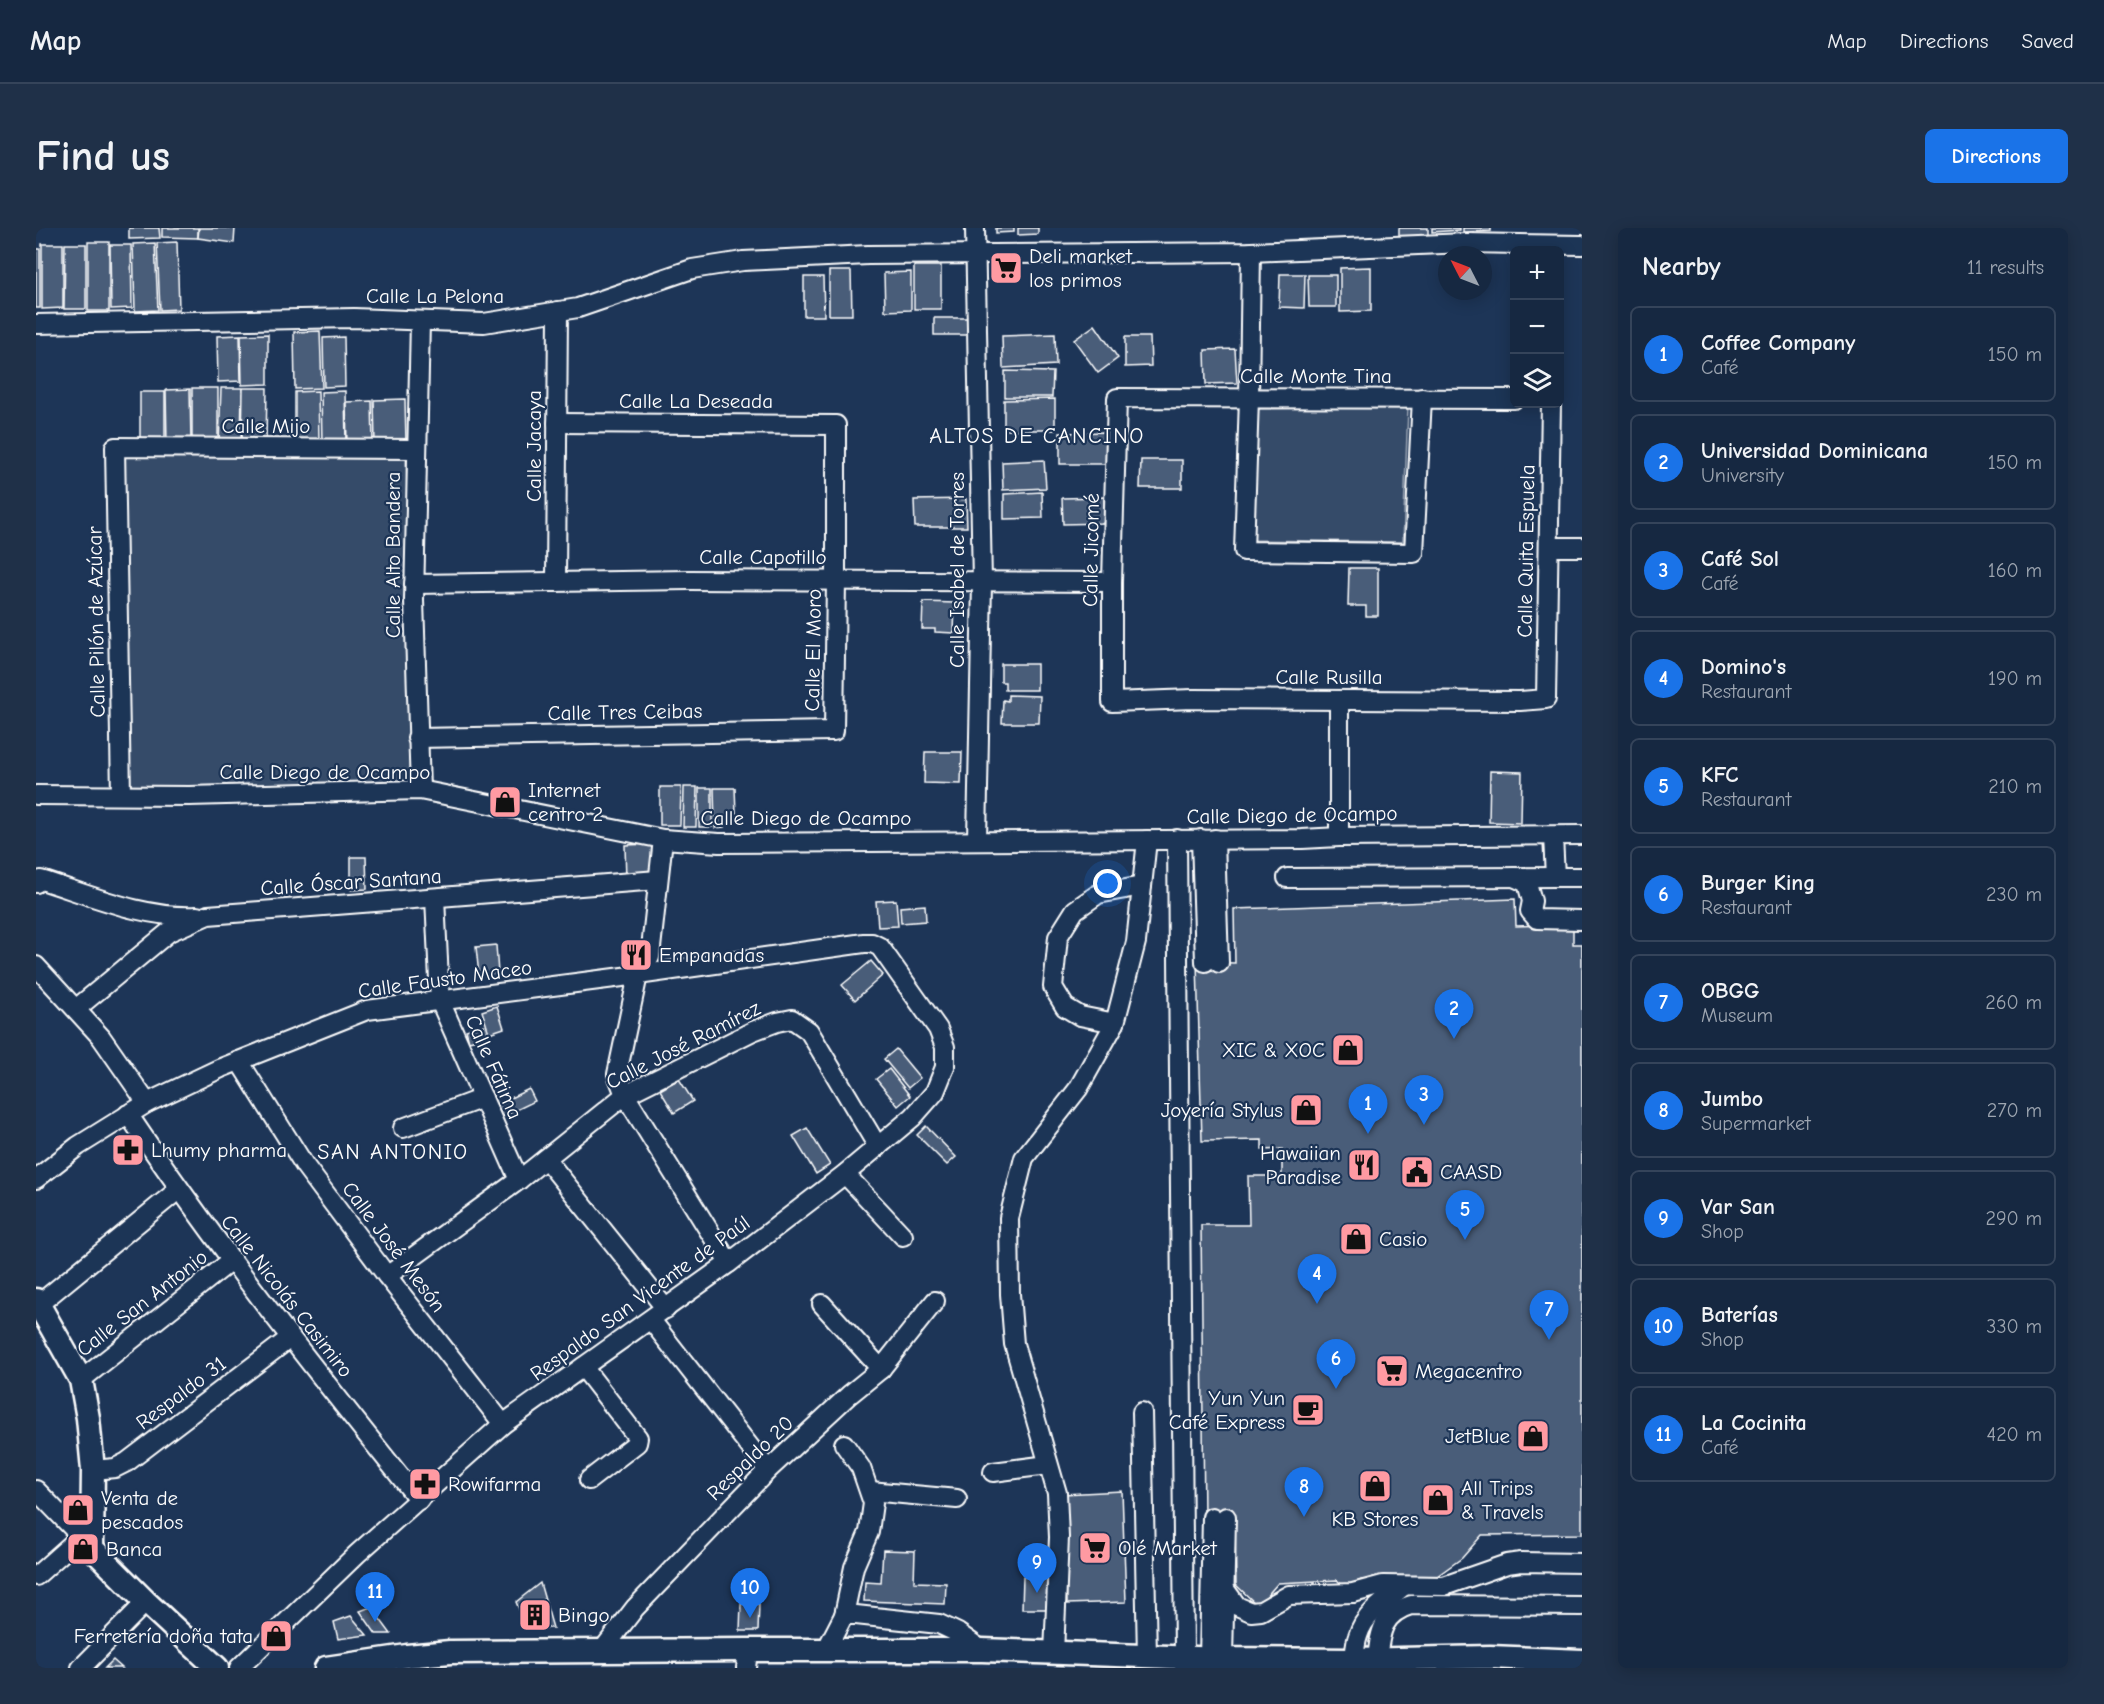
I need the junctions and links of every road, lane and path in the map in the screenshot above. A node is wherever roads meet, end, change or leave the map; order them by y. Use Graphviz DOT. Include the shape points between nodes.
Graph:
graph roads {
  1 [pos="975,228"];
  2 [pos="1582,245"];
  3 [pos="1251,252"];
  4 [pos="976,253"];
  5 [pos="558,312"];
  6 [pos="420,321"];
  7 [pos="36,324"];
  8 [pos="1117,398"];
  9 [pos="1249,398"];
  10 [pos="1422,398"];
  11 [pos="1510,399"];
  12 [pos="1551,408"];
  13 [pos="557,423"];
  14 [pos="836,425"];
  15 [pos="115,447"];
  16 [pos="416,449"];
  17 [pos="1550,547"];
  18 [pos="1582,547"];
  19 [pos="836,580"];
  20 [pos="556,582"];
  21 [pos="982,582"];
  22 [pos="1112,582"];
  23 [pos="414,584"];
  24 [pos="1546,699"];
  25 [pos="1339,700"];
  26 [pos="1112,702"];
  27 [pos="834,731"];
  28 [pos="417,738"];
  29 [pos="420,790"];
  30 [pos="36,795"];
  31 [pos="121,795"];
  32 [pos="1582,835"];
  33 [pos="1553,836"];
  34 [pos="1340,837"];
  35 [pos="663,839"];
  36 [pos="1177,839"];
  37 [pos="1208,839"];
  38 [pos="976,840"];
  39 [pos="1147,840"];
  40 [pos="1514,877"];
  41 [pos="1555,877"];
  42 [pos="1582,877"];
  43 [pos="1287,878"];
  44 [pos="658,880"];
  45 [pos="36,882"];
  46 [pos="1142,886"];
  47 [pos="435,898"];
  48 [pos="207,915"];
  49 [pos="1582,920"];
  50 [pos="864,943"];
  51 [pos="1212,963"];
  52 [pos="36,966"];
  53 [pos="638,975"];
  54 [pos="440,1001"];
  55 [pos="77,1008"];
  56 [pos="1116,1023"];
  57 [pos="239,1061"];
  58 [pos="625,1095"];
  59 [pos="483,1098"];
  60 [pos="147,1103"];
  61 [pos="128,1114"];
  62 [pos="404,1128"];
  63 [pos="878,1148"];
  64 [pos="546,1159"];
  65 [pos="845,1174"];
  66 [pos="36,1179"];
  67 [pos="519,1180"];
  68 [pos="178,1190"];
  69 [pos="903,1236"];
  70 [pos="231,1262"];
  71 [pos="729,1263"];
  72 [pos="387,1276"];
  73 [pos="935,1301"];
  74 [pos="37,1302"];
  75 [pos="822,1304"];
  76 [pos="666,1309"];
  77 [pos="651,1320"];
  78 [pos="290,1338"];
  79 [pos="583,1367"];
  80 [pos="881,1369"];
  81 [pos="81,1380"];
  82 [pos="1142,1412"];
  83 [pos="503,1424"];
  84 [pos="844,1444"];
  85 [pos="1048,1465"];
  86 [pos="93,1470"];
  87 [pos="768,1470"];
  88 [pos="993,1472"];
  89 [pos="589,1480"];
  90 [pos="36,1490"];
  91 [pos="870,1491"];
  92 [pos="957,1499"];
  93 [pos="419,1500"];
  94 [pos="87,1542"];
  95 [pos="1582,1563"];
  96 [pos="36,1576"];
  97 [pos="1404,1586"];
  98 [pos="1224,1588"];
  99 [pos="146,1602"];
  100 [pos="1582,1606"];
  101 [pos="844,1615"];
  102 [pos="826,1650"];
  103 [pos="982,1650"];
  104 [pos="601,1652"];
  105 [pos="1054,1653"];
  106 [pos="1146,1656"];
  107 [pos="1184,1658"];
  108 [pos="747,1659"];
  109 [pos="1216,1659"];
  110 [pos="1354,1660"];
  111 [pos="1377,1660"];
  112 [pos="1582,1661"];
  113 [pos="81,1668"];
  114 [pos="217,1668"];
  115 [pos="238,1668"];
  116 [pos="326,1668"];
  1 -- 4 [label="street, Calle Isabel de Torres"];
  2 -- 3 [label="street, Calle La Pelona" via="1466,243"];
  3 -- 4 [label="street, Calle La Pelona"];
  3 -- 9 [label="street"];
  4 -- 5 [label="street, Calle La Pelona" via="743,261 692,268"];
  4 -- 21 [label="street, Calle Isabel de Torres"];
  5 -- 6 [label="street, Calle La Pelona" via="484,323"];
  5 -- 13 [label="street, Calle Jacaya"];
  6 -- 7 [label="street, Calle La Pelona" via="354,318"];
  6 -- 16 [label="street, Calle Alto Bandera"];
  8 -- 9 [label="street, Calle Monte Tina"];
  8 -- 22 [label="street, Calle Jicomé"];
  9 -- 10 [label="street, Calle Monte Tina"];
  9 -- 10 [label="street" via="1244,551 1414,553"];
  10 -- 11 [label="street, Calle Monte Tina"];
  12 -- 17 [label="street, Calle Quita Espuela"];
  13 -- 14 [label="street, Calle La Deseada"];
  13 -- 20 [label="street, Calle Jacaya"];
  14 -- 19 [label="street, Calle El Moro"];
  15 -- 16 [label="street, Calle Mijo"];
  15 -- 31 [label="street, Calle Pilón de Azúcar"];
  16 -- 23 [label="street, Calle Alto Bandera"];
  17 -- 18 [label="street"];
  17 -- 24 [label="street, Calle Quita Espuela"];
  19 -- 20 [label="street, Calle Capotillo"];
  19 -- 21 [label="street, Calle Capotillo"];
  19 -- 27 [label="street, Calle El Moro"];
  20 -- 23 [label="street, Calle Capotillo"];
  21 -- 22 [label="street, Calle Capotillo"];
  21 -- 38 [label="street, Calle Isabel de Torres"];
  22 -- 26 [label="street, Calle Jicomé"];
  23 -- 28 [label="street, Calle Alto Bandera"];
  24 -- 25 [label="street, Calle Rusilla"];
  25 -- 26 [label="street, Calle Rusilla"];
  25 -- 34 [label="street"];
  27 -- 28 [label="street, Calle Tres Ceibas"];
  28 -- 29 [label="street, Calle Alto Bandera"];
  29 -- 31 [label="street, Calle Diego de Ocampo"];
  29 -- 35 [label="street, Calle Diego de Ocampo"];
  30 -- 31 [label="street, Calle Diego de Ocampo"];
  32 -- 33 [label="street, Calle Diego de Ocampo"];
  33 -- 34 [label="street, Calle Diego de Ocampo"];
  33 -- 41 [label="street"];
  34 -- 37 [label="street, Calle Diego de Ocampo"];
  35 -- 38 [label="street, Calle Diego de Ocampo" via="719,843"];
  35 -- 44 [label="street"];
  36 -- 37 [label="street, Calle Diego de Ocampo"];
  36 -- 39 [label="street, Calle Diego de Ocampo"];
  36 -- 107 [label="street"];
  37 -- 51 [label="street"];
  38 -- 39 [label="street, Calle Diego de Ocampo"];
  39 -- 46 [label="street"];
  40 -- 41 [label="street"];
  40 -- 43 [label="street"];
  40 -- 49 [label="street" via="1527,884 1532,901 1530,911 1537,919"];
  41 -- 42 [label="street"];
  44 -- 47 [label="street, Calle Óscar Santana"];
  44 -- 53 [label="street" via="650,957"];
  45 -- 48 [label="street" via="41,880 152,914"];
  46 -- 56 [label="street" via="1136,942"];
  46 -- 56 [label="street" via="1098,894 1075,910 1058,937 1053,987 1065,1007 1080,1016"];
  47 -- 48 [label="street, Calle Óscar Santana"];
  47 -- 54 [label="street, Calle Fátima"];
  48 -- 55 [label="street, Calle Óscar Santana" via="169,932"];
  50 -- 53 [label="street, Calle Fausto Maceo"];
  50 -- 63 [label="street, Respaldo San Vicente de Paúl" via="880,947 938,1029 945,1047 945,1067 935,1092"];
  52 -- 55 [label="street"];
  53 -- 54 [label="street, Calle Fausto Maceo"];
  53 -- 58 [label="street" via="617,1074"];
  54 -- 57 [label="street, Calle Fausto Maceo" via="367,1010"];
  54 -- 59 [label="street, Calle Fátima"];
  55 -- 60 [label="street"];
  56 -- 85 [label="street" via="1078,1089 1024,1158 1009,1218 1014,1344"];
  57 -- 60 [label="street, Calle Fausto Maceo"];
  57 -- 72 [label="street, Calle José Mesón" via="305,1166"];
  58 -- 63 [label="street, Calle José Ramírez" via="753,1031 792,1019 809,1032"];
  58 -- 64 [label="street, Calle José Ramírez"];
  58 -- 71 [label="street"];
  59 -- 62 [label="street"];
  59 -- 67 [label="street, Calle Fátima"];
  60 -- 61 [label="street, Calle Fausto Maceo"];
  61 -- 66 [label="street, Calle Fausto Maceo"];
  61 -- 68 [label="street, Calle Nicolás Casimiro"];
  63 -- 65 [label="street, Respaldo San Vicente de Paúl"];
  64 -- 67 [label="street, Calle José Ramírez"];
  64 -- 76 [label="street"];
  65 -- 69 [label="street"];
  65 -- 71 [label="street, Respaldo San Vicente de Paúl"];
  67 -- 72 [label="street, Calle José Ramírez"];
  68 -- 70 [label="street, Calle Nicolás Casimiro"];
  68 -- 74 [label="street"];
  70 -- 78 [label="street, Calle Nicolás Casimiro"];
  70 -- 81 [label="street, Calle San Antonio"];
  71 -- 76 [label="street, Respaldo San Vicente de Paúl"];
  72 -- 83 [label="street, Calle José Mesón"];
  73 -- 80 [label="street, Respaldo 20"];
  74 -- 81 [label="main road"];
  75 -- 80 [label="street"];
  76 -- 77 [label="street, Respaldo San Vicente de Paúl"];
  77 -- 79 [label="street, Respaldo San Vicente de Paúl"];
  77 -- 87 [label="street"];
  78 -- 86 [label="street, Respaldo 31" via="127,1462 115,1468"];
  78 -- 93 [label="street, Calle Nicolás Casimiro"];
  79 -- 83 [label="street, Respaldo San Vicente de Paúl"];
  79 -- 89 [label="street" via="638,1438 638,1443"];
  80 -- 87 [label="street, Respaldo 20"];
  81 -- 86 [label="main road"];
  82 -- 106 [label="street"];
  83 -- 93 [label="street, Respaldo San Vicente de Paúl"];
  84 -- 91 [label="street" via="861,1468"];
  85 -- 88 [label="street"];
  85 -- 105 [label="street" via="1057,1493 1059,1538"];
  86 -- 94 [label="main road"];
  87 -- 104 [label="street, Respaldo 20" via="634,1608"];
  90 -- 94 [label="street"];
  91 -- 92 [label="street"];
  91 -- 101 [label="street" via="873,1503 869,1532 854,1567"];
  93 -- 115 [label="street, Respaldo San Vicente de Paúl"];
  94 -- 96 [label="street"];
  94 -- 99 [label="main road"];
  95 -- 97 [label="street" via="1521,1562 1444,1586"];
  97 -- 98 [label="street" via="1289,1595 1261,1611 1251,1612 1237,1606"];
  97 -- 110 [label="street" via="1365,1622 1358,1635"];
  98 -- 109 [label="street"];
  98 -- 109 [label="street" via="1219,1517"];
  99 -- 113 [label="street"];
  99 -- 114 [label="main road"];
  100 -- 111 [label="street" via="1410,1605 1400,1608 1384,1624"];
  101 -- 102 [label="street"];
  101 -- 103 [label="street" via="939,1624"];
  102 -- 103 [label="main road"];
  102 -- 108 [label="main road"];
  103 -- 105 [label="main road"];
  104 -- 108 [label="main road"];
  104 -- 116 [label="main road" via="450,1653"];
  105 -- 106 [label="main road"];
  106 -- 107 [label="main road"];
  107 -- 109 [label="main road"];
  109 -- 110 [label="main road"];
  110 -- 111 [label="main road"];
  111 -- 112 [label="main road" via="1490,1657"];
}
